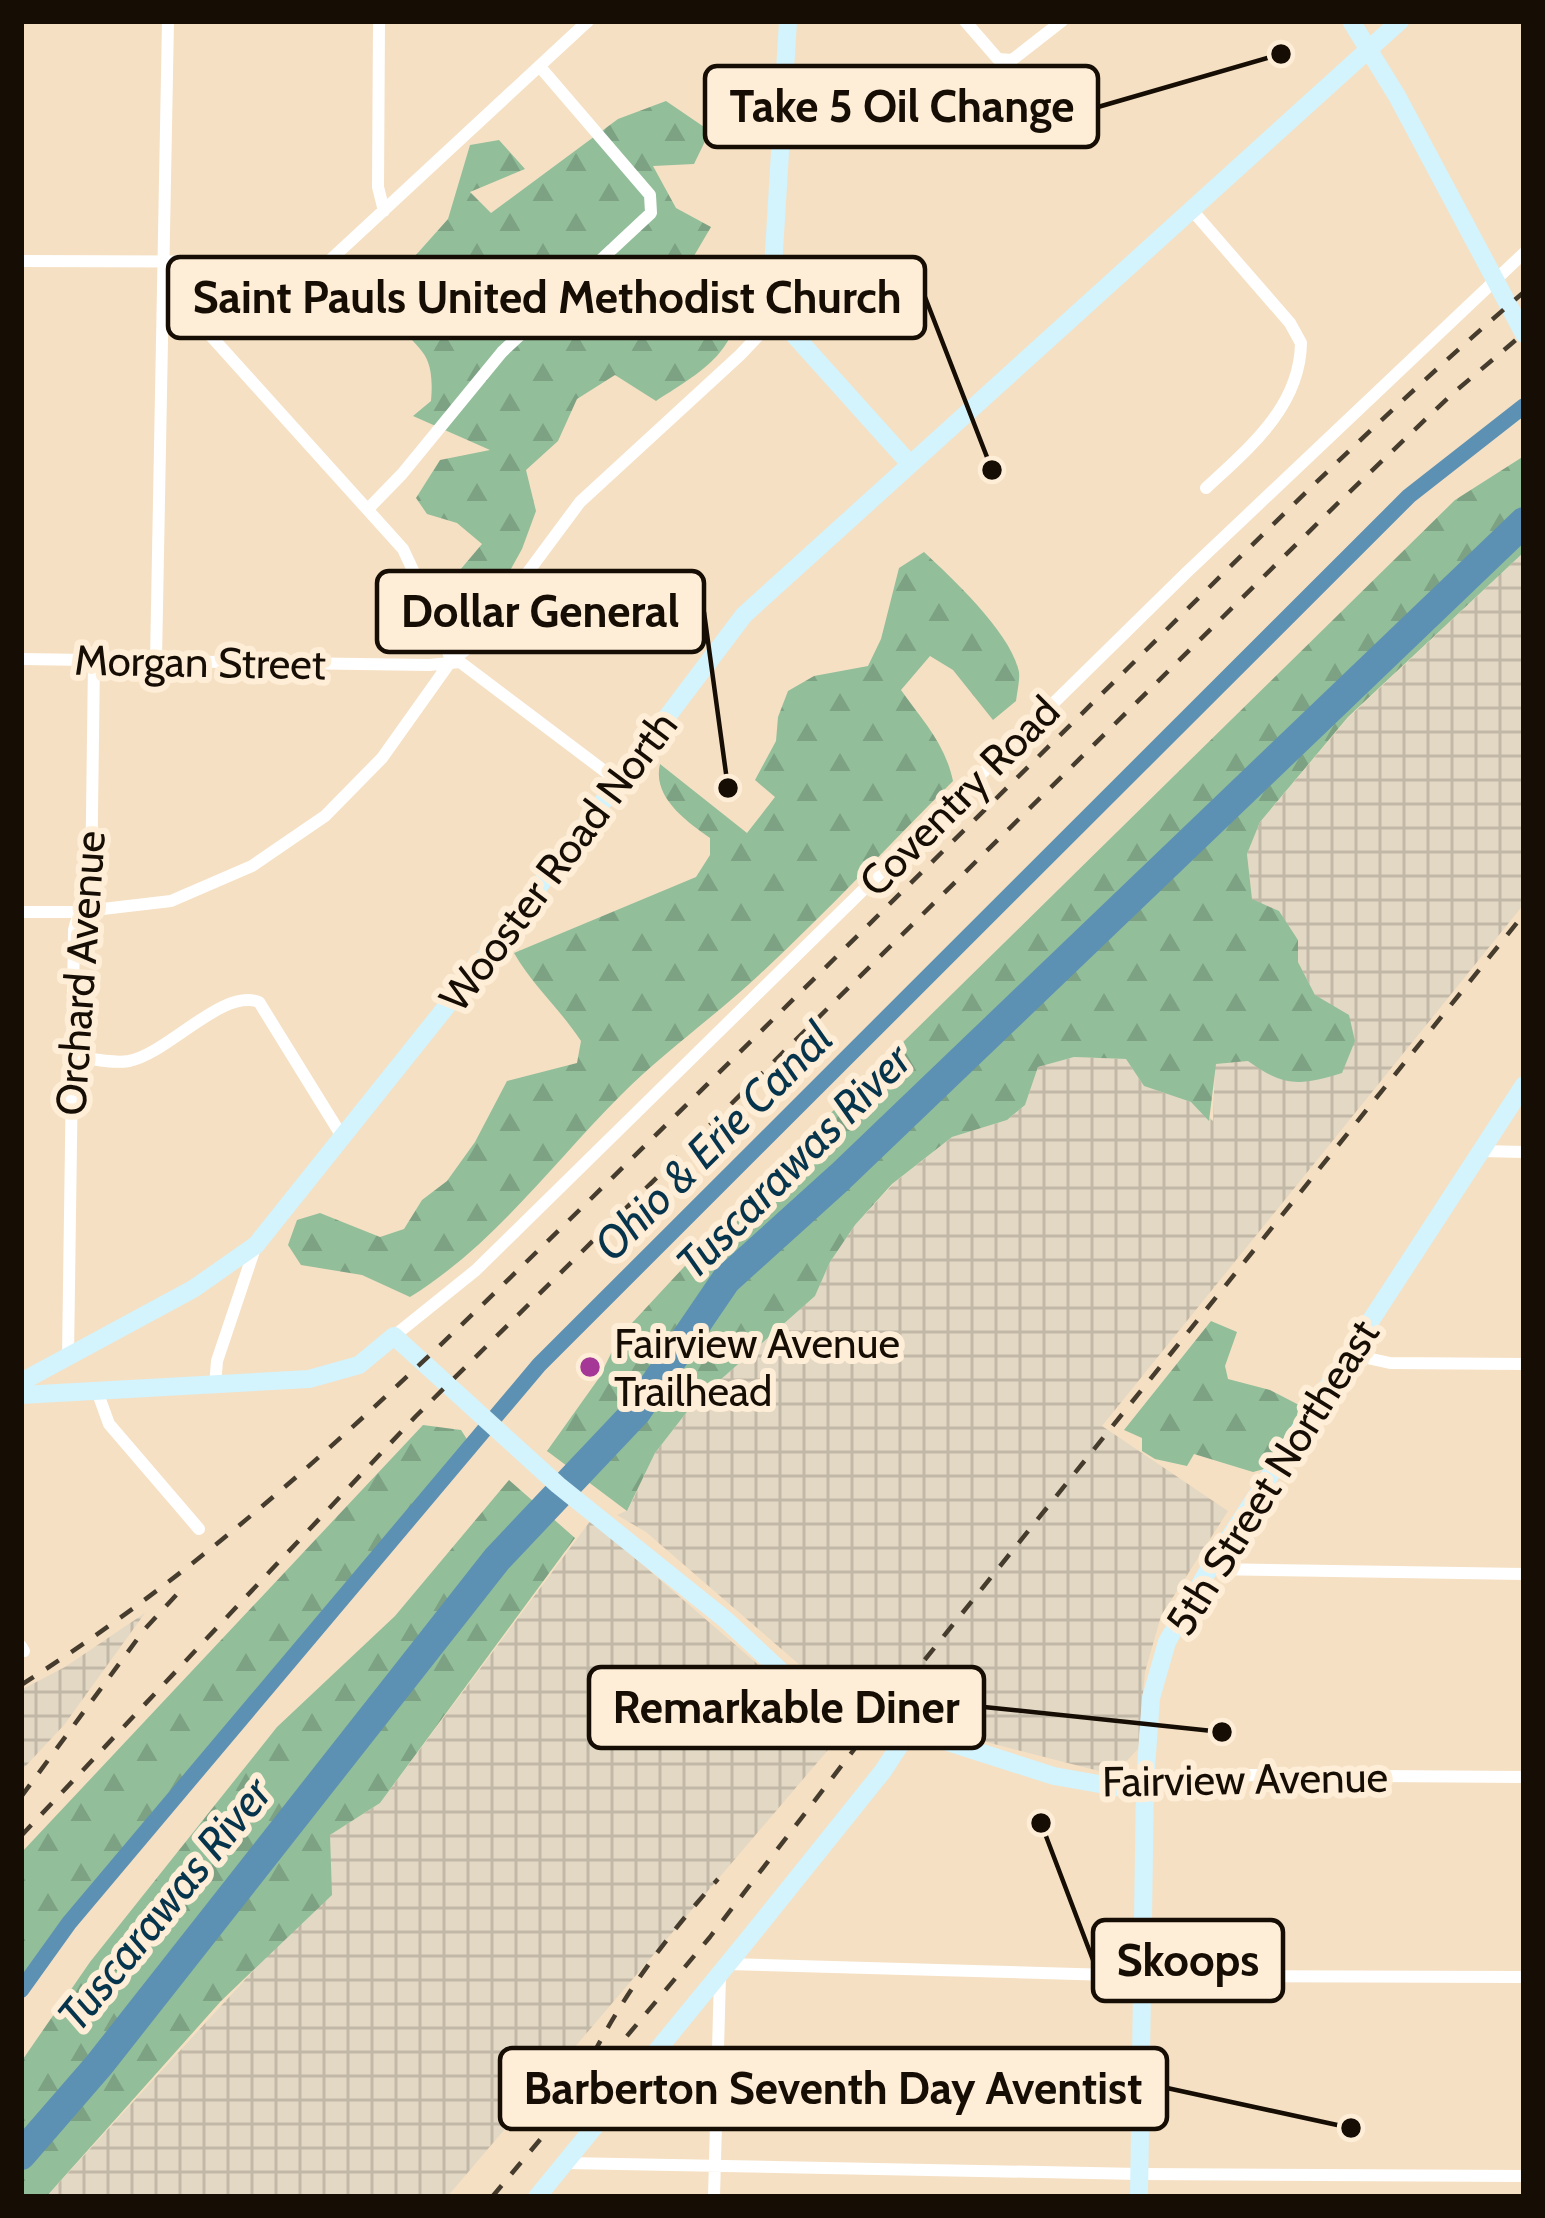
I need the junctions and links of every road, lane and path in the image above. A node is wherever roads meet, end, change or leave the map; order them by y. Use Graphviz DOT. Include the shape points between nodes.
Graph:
graph roads {
  1 [pos="168,21"];
  2 [pos="380,21"];
  3 [pos="588,21"];
  4 [pos="788,21"];
  5 [pos="965,21"];
  6 [pos="1062,21"];
  7 [pos="1351,21"];
  8 [pos="1400,21"];
  9 [pos="1367,50"];
  10 [pos="541,68"];
  11 [pos="1191,209"];
  12 [pos="383,211"];
  13 [pos="1524,253"];
  14 [pos="21,261"];
  15 [pos="165,262"];
  16 [pos="164,296"];
  17 [pos="777,316"];
  18 [pos="1524,334"];
  19 [pos="910,464"];
  20 [pos="1206,488"];
  21 [pos="368,508"];
  22 [pos="21,659"];
  23 [pos="94,660"];
  24 [pos="156,661"];
  25 [pos="451,661"];
  26 [pos="619,782"];
  27 [pos="21,912"];
  28 [pos="77,912"];
  29 [pos="71,1056"];
  30 [pos="1524,1085"];
  31 [pos="344,1138"];
  32 [pos="1481,1151"];
  33 [pos="1524,1152"];
  34 [pos="256,1245"];
  35 [pos="394,1336"];
  36 [pos="1349,1354"];
  37 [pos="68,1357"];
  38 [pos="1524,1364"];
  39 [pos="21,1382"];
  40 [pos="214,1386"];
  41 [pos="97,1391"];
  42 [pos="21,1395"];
  43 [pos="199,1529"];
  44 [pos="1209,1569"];
  45 [pos="1524,1574"];
  46 [pos="909,1731"];
  47 [pos="1524,1777"];
  48 [pos="1145,1781"];
  49 [pos="724,1969"];
  50 [pos="1145,1976"];
  51 [pos="1524,1977"];
  52 [pos="566,2163"];
  53 [pos="715,2167"];
  54 [pos="1140,2174"];
  55 [pos="1524,2176"];
  56 [pos="537,2197"];
  57 [pos="714,2197"];
  58 [pos="1139,2197"];
  1 -- 15 [label="street"];
  2 -- 12 [label="street"];
  3 -- 10 [label="street"];
  4 -- 17 [label="main road" via="770,284"];
  5 -- 6 [label="street" via="998,59 1012,60"];
  7 -- 9 [label="main road"];
  8 -- 9 [label="main road, Wooster Road North"];
  9 -- 11 [label="main road, Wooster Road North"];
  9 -- 18 [label="main road"];
  10 -- 12 [label="street"];
  10 -- 21 [label="street" via="650,195 651,213 502,352"];
  11 -- 19 [label="main road, Wooster Road North"];
  11 -- 20 [label="street" via="1301,343 1292,388 1274,420"];
  12 -- 15 [label="street" via="328,262"];
  13 -- 35 [label="street, Coventry Road" via="1186,572 476,1270"];
  14 -- 15 [label="street"];
  15 -- 16 [label="street"];
  16 -- 21 [label="street" via="192,315"];
  16 -- 24 [label="street"];
  17 -- 19 [label="main road"];
  17 -- 25 [label="street" via="599,481"];
  19 -- 26 [label="main road, Wooster Road North" via="744,614"];
  21 -- 25 [label="street" via="403,548"];
  22 -- 23 [label="street, Morgan Street"];
  23 -- 24 [label="street, Morgan Street"];
  23 -- 28 [label="street, Orchard Avenue" via="91,890"];
  24 -- 25 [label="street, Morgan Street"];
  25 -- 26 [label="street" via="473,669"];
  25 -- 28 [label="street" via="364,778 326,816 252,866 171,901"];
  26 -- 31 [label="main road, Wooster Road North"];
  27 -- 28 [label="street"];
  28 -- 29 [label="street, Orchard Avenue"];
  29 -- 31 [label="street" via="134,1060 229,1004 254,999"];
  29 -- 37 [label="street, Orchard Avenue"];
  30 -- 32 [label="main road, 5th Street Northeast"];
  31 -- 34 [label="main road, Wooster Road North"];
  32 -- 33 [label="street"];
  32 -- 36 [label="main road, 5th Street Northeast"];
  34 -- 37 [label="main road, Wooster Road North" via="194,1289"];
  34 -- 40 [label="street"];
  35 -- 40 [label="main road" via="339,1374"];
  35 -- 46 [label="main road, Fairview Avenue" via="810,1698"];
  36 -- 38 [label="street" via="1390,1363"];
  36 -- 44 [label="main road, 5th Street Northeast"];
  37 -- 39 [label="main road, Wooster Road North"];
  40 -- 41 [label="main road"];
  41 -- 42 [label="main road"];
  41 -- 43 [label="street" via="109,1424"];
  44 -- 45 [label="street"];
  44 -- 48 [label="main road, 5th Street Northeast" via="1156,1672"];
  46 -- 48 [label="main road, Fairview Avenue" via="1078,1781 1122,1788"];
  46 -- 49 [label="main road"];
  47 -- 48 [label="street, Fairview Avenue"];
  48 -- 50 [label="main road, 5th Street Northeast"];
  49 -- 50 [label="street"];
  49 -- 52 [label="main road"];
  49 -- 53 [label="street"];
  50 -- 51 [label="street"];
  50 -- 54 [label="main road, 5th Street Northeast"];
  52 -- 53 [label="street"];
  52 -- 56 [label="main road"];
  53 -- 54 [label="street"];
  53 -- 57 [label="street"];
  54 -- 55 [label="street"];
  54 -- 58 [label="main road, 5th Street Northeast"];
}
